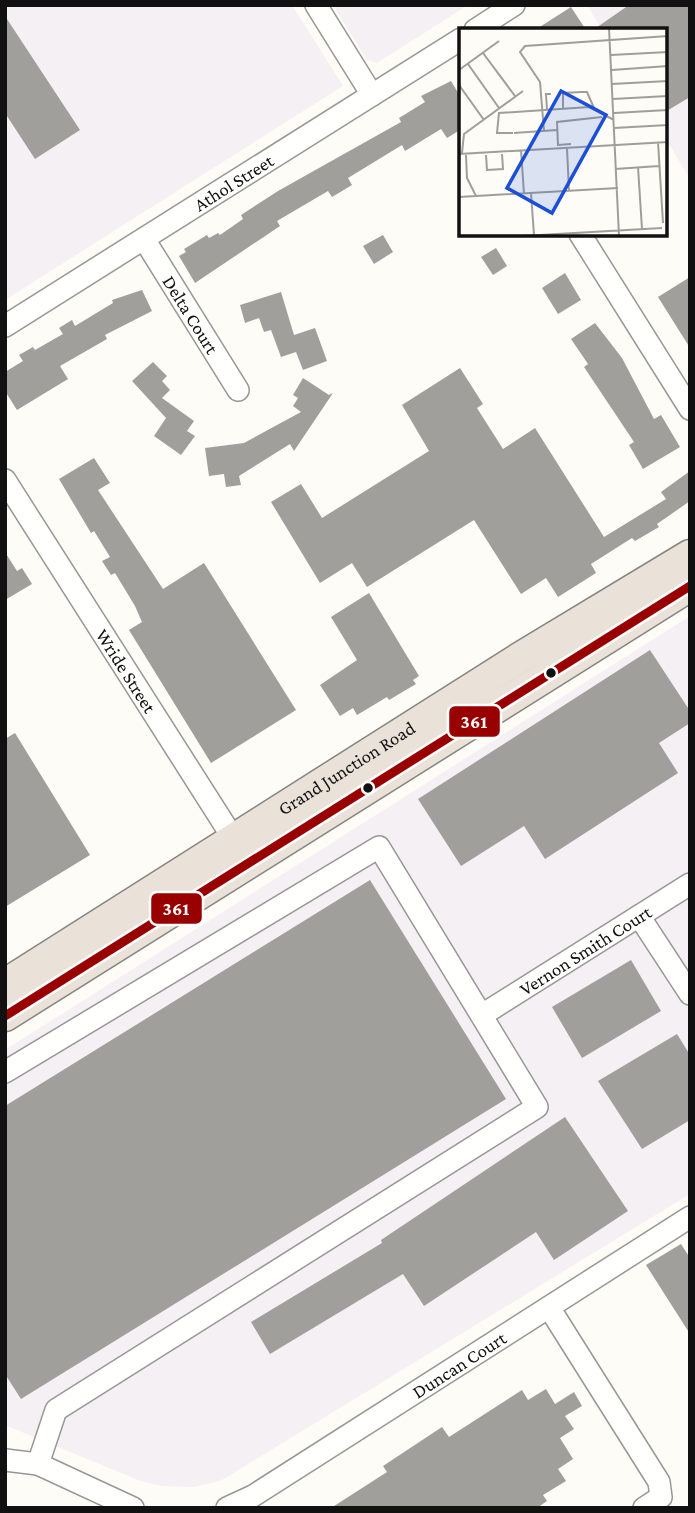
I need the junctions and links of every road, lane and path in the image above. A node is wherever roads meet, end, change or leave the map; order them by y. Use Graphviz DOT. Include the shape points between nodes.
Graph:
graph roads {
  1 [pos="316,5"];
  2 [pos="514,5"];
  3 [pos="479,28"];
  4 [pos="459,41"];
  5 [pos="372,95"];
  6 [pos="581,236"];
  7 [pos="144,239"];
  8 [pos="5,326"];
  9 [pos="238,390"];
  10 [pos="690,409"];
  11 [pos="5,480"];
  12 [pos="683,581"];
  13 [pos="241,851"];
  14 [pos="690,884"];
  15 [pos="639,916"];
  16 [pos="10,991"];
  17 [pos="690,994"];
  18 [pos="482,1015"];
  19 [pos="5,1072"];
  20 [pos="690,1217"];
  21 [pos="550,1309"];
  22 [pos="5,1460"];
  23 [pos="38,1464"];
  24 [pos="133,1508"];
  25 [pos="227,1508"];
  26 [pos="644,1508"];
  1 -- 5 [label="street"];
  2 -- 3 [label="street, Athol Street"];
  4 -- 5 [label="street, Athol Street"];
  5 -- 7 [label="street, Athol Street"];
  6 -- 10 [label="street"];
  7 -- 8 [label="street, Athol Street"];
  7 -- 9 [label="street, Delta Court"];
  11 -- 13 [label="street, Wride Street"];
  12 -- 13 [label="highway, Grand Junction Road"];
  13 -- 16 [label="highway, Grand Junction Road"];
  14 -- 15 [label="street, Vernon Smith Court"];
  15 -- 17 [label="street"];
  15 -- 18 [label="street, Vernon Smith Court"];
  18 -- 19 [label="street" via="379,848"];
  18 -- 23 [label="street" via="537,1107 56,1410"];
  20 -- 21 [label="street, Duncan Court"];
  21 -- 25 [label="street, Duncan Court"];
  21 -- 26 [label="street" via="659,1482 661,1497"];
  22 -- 23 [label="street"];
  23 -- 24 [label="street"];
}
